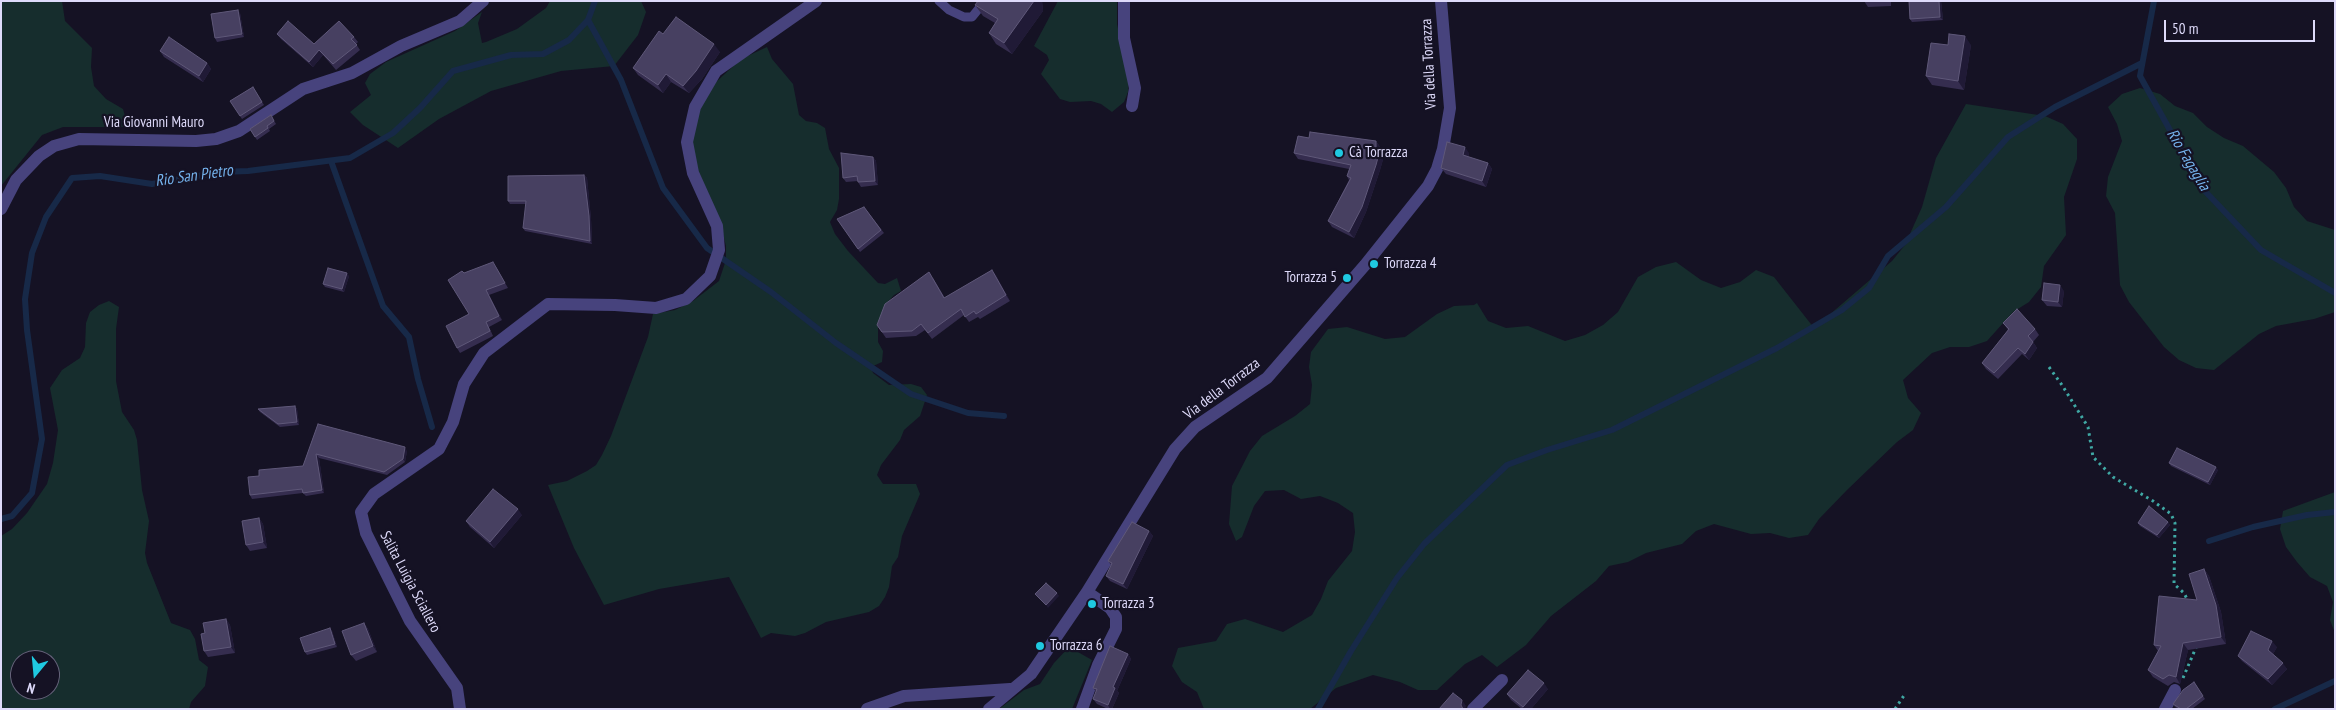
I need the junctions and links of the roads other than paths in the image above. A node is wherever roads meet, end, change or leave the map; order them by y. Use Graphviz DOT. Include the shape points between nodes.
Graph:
graph roads {
  1 [pos="483,1"];
  2 [pos="816,1"];
  3 [pos="939,1"];
  4 [pos="984,1"];
  5 [pos="1124,1"];
  6 [pos="1441,1"];
  7 [pos="1132,106"];
  8 [pos="1,209"];
  9 [pos="1086,592"];
  10 [pos="1502,680"];
  11 [pos="1010,689"];
  12 [pos="2176,690"];
  13 [pos="460,709"];
  14 [pos="867,709"];
  15 [pos="989,709"];
  16 [pos="1082,709"];
  17 [pos="1473,709"];
  18 [pos="2165,709"];
  1 -- 8 [label="street, Via Giovanni Mauro" via="460,21 401,46 352,73 303,89 239,131 216,139 78,139 54,146 38,156 16,180"];
  2 -- 13 [label="street, Salita Luigia Sciallero" via="716,71 695,107 688,149 693,173 717,226 719,250 710,276 686,299 656,308 548,304 484,353 464,384 453,422 439,449 374,494 361,512 366,533 410,621 457,688"];
  3 -- 4 [label="lane" via="949,10 972,17"];
  5 -- 7 [label="street" via="1124,38 1135,88"];
  6 -- 9 [label="street, Via della Torrazza" via="1450,108 1443,149 1428,186 1267,378 1195,427 1175,449"];
  9 -- 11 [label="street, Via della Torrazza" via="1031,674"];
  9 -- 16 [label="street" via="1110,608 1116,617 1116,629"];
  10 -- 17 [label="street"];
  11 -- 14 [label="street" via="904,696"];
  11 -- 15 [label="street, Via della Torrazza"];
  12 -- 18 [label="street"];
}
